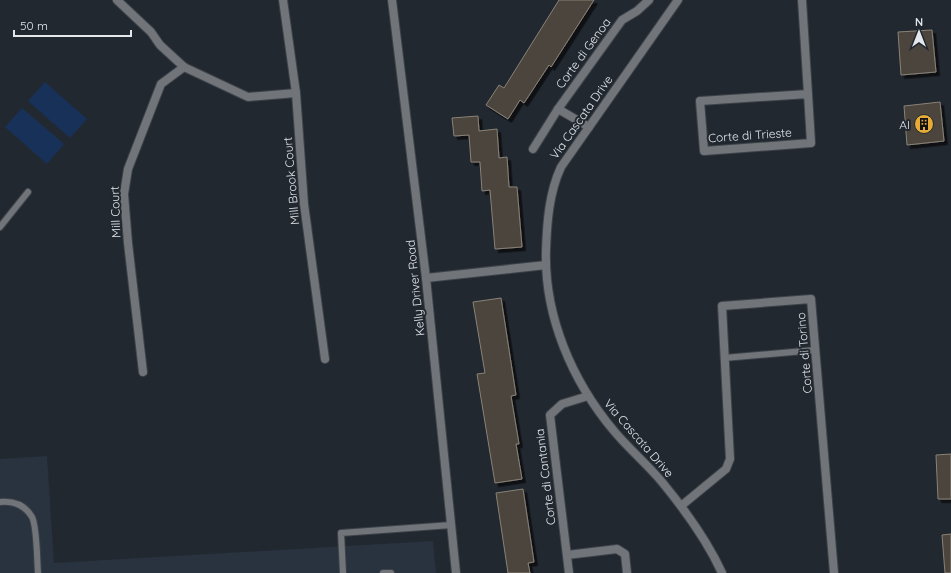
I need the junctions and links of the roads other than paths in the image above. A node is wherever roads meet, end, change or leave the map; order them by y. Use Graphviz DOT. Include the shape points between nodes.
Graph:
graph roads {
  1 [pos="117,0"];
  2 [pos="283,0"];
  3 [pos="392,0"];
  4 [pos="649,0"];
  5 [pos="802,0"];
  6 [pos="675,1"];
  7 [pos="184,67"];
  8 [pos="296,93"];
  9 [pos="808,94"];
  10 [pos="558,108"];
  11 [pos="589,127"];
  12 [pos="533,149"];
  13 [pos="28,192"];
  14 [pos="0,226"];
  15 [pos="546,265"];
  16 [pos="426,278"];
  17 [pos="815,350"];
  18 [pos="724,358"];
  19 [pos="326,359"];
  20 [pos="143,372"];
  21 [pos="588,396"];
  22 [pos="0,502"];
  23 [pos="681,506"];
  24 [pos="451,525"];
  25 [pos="567,555"];
  26 [pos="38,573"];
  27 [pos="344,573"];
  28 [pos="383,573"];
  29 [pos="391,573"];
  30 [pos="456,573"];
  31 [pos="569,573"];
  32 [pos="627,573"];
  33 [pos="722,573"];
  34 [pos="834,573"];
  1 -- 7 [label="street"];
  2 -- 8 [label="street, Mill Brook Court"];
  3 -- 16 [label="street, Kelly Driver Road"];
  4 -- 10 [label="street, Corte di Genoa" via="622,20"];
  5 -- 9 [label="street, Corte di Trieste"];
  6 -- 11 [label="street, Via Cascata Drive"];
  7 -- 8 [label="street" via="248,96"];
  7 -- 20 [label="street, Mill Court" via="161,84 128,170 124,194"];
  8 -- 19 [label="street, Mill Brook Court" via="304,204"];
  9 -- 9 [label="street, Corte di Trieste" via="811,143 704,151 700,101"];
  10 -- 11 [label="street"];
  10 -- 12 [label="street, Corte di Genoa"];
  11 -- 15 [label="street, Via Cascata Drive" via="555,180 550,208"];
  13 -- 14 [label="lane"];
  15 -- 16 [label="street"];
  15 -- 21 [label="street, Via Cascata Drive" via="553,309 565,353"];
  16 -- 24 [label="street, Kelly Driver Road"];
  17 -- 18 [label="lane"];
  17 -- 18 [label="street, Corte di Torino" via="811,299 729,305 722,306"];
  17 -- 34 [label="street, Corte di Torino"];
  18 -- 23 [label="street, Corte di Torino" via="730,459 726,469"];
  21 -- 23 [label="street, Via Cascata Drive" via="613,430 662,481"];
  21 -- 25 [label="street, Corte di Cantania" via="562,404 550,416"];
  22 -- 26 [label="lane" via="22,506 32,517"];
  23 -- 33 [label="street, Via Cascata Drive"];
  24 -- 27 [label="lane" via="341,533"];
  24 -- 30 [label="street, Kelly Driver Road"];
  25 -- 31 [label="street, Corte di Cantania"];
  25 -- 32 [label="street" via="617,549 625,554"];
  28 -- 29 [label="lane"];
}
